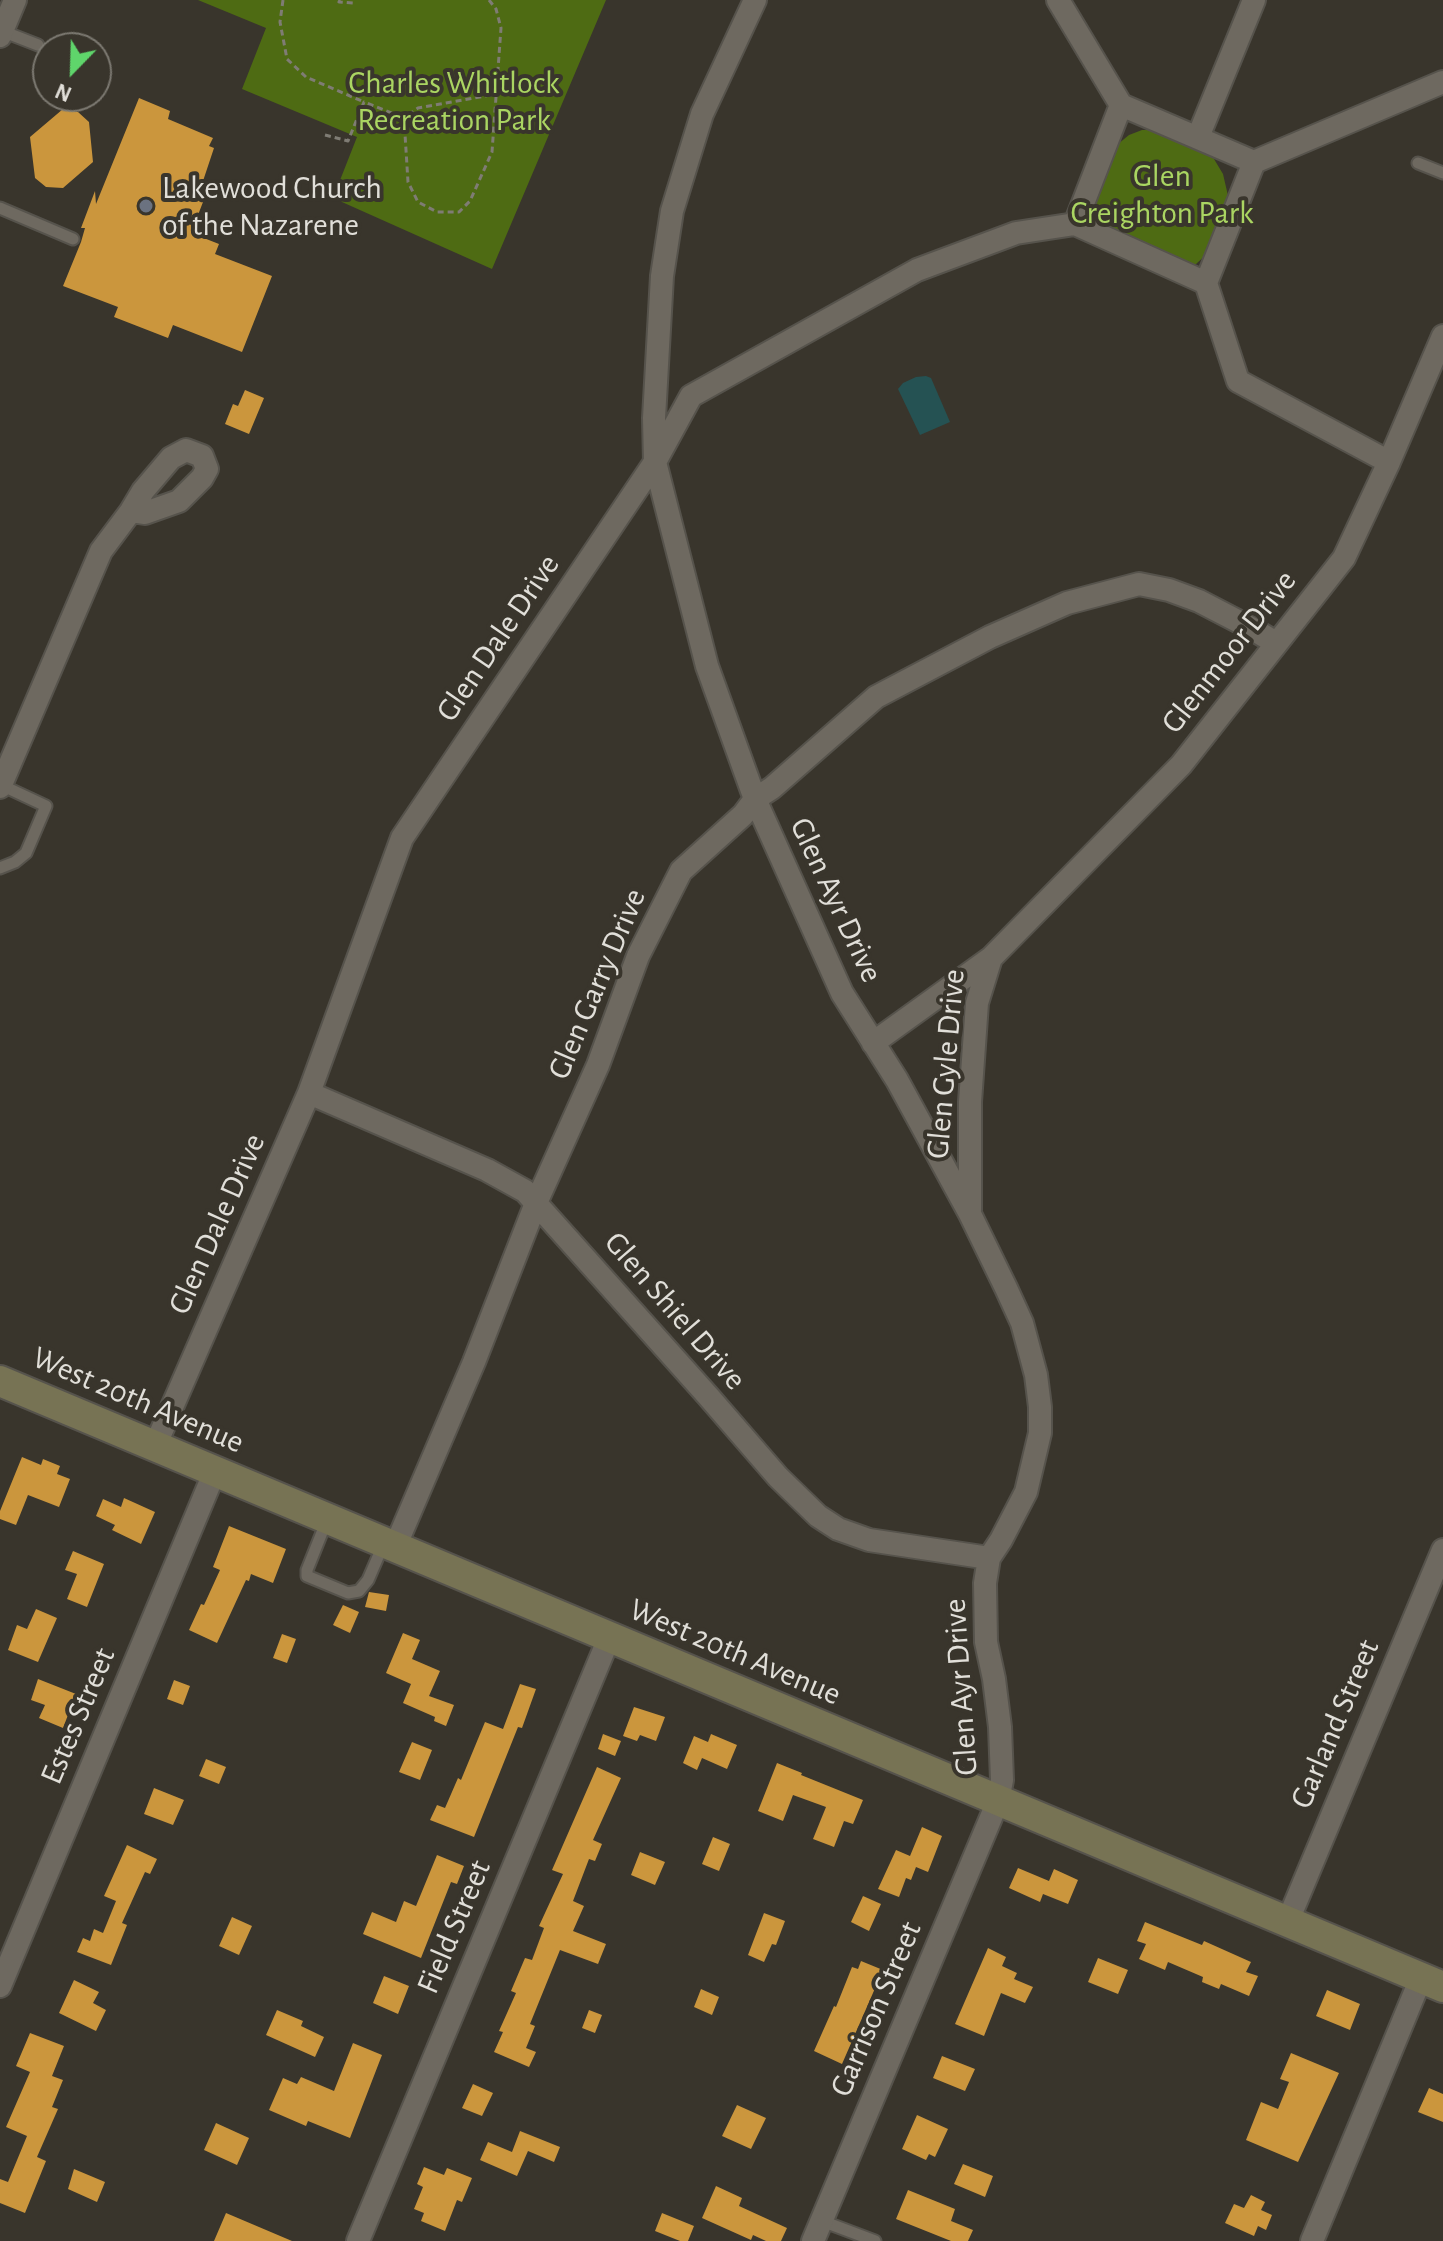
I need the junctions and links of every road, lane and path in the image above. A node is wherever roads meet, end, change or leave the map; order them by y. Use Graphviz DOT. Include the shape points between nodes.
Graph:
graph roads {
  1 [pos="15,0"];
  2 [pos="283,0"];
  3 [pos="340,0"];
  4 [pos="353,0"];
  5 [pos="489,0"];
  6 [pos="755,0"];
  7 [pos="1058,0"];
  8 [pos="1254,0"];
  9 [pos="1,33"];
  10 [pos="32,43"];
  11 [pos="1443,82"];
  12 [pos="496,94"];
  13 [pos="364,102"];
  14 [pos="1121,105"];
  15 [pos="404,118"];
  16 [pos="325,135"];
  17 [pos="1198,137"];
  18 [pos="1254,162"];
  19 [pos="1418,163"];
  20 [pos="1443,173"];
  21 [pos="0,208"];
  22 [pos="1075,224"];
  23 [pos="73,239"];
  24 [pos="1206,283"];
  25 [pos="1443,336"];
  26 [pos="655,462"];
  27 [pos="1389,462"];
  28 [pos="131,511"];
  29 [pos="1276,643"];
  30 [pos="0,786"];
  31 [pos="755,799"];
  32 [pos="0,868"];
  33 [pos="991,958"];
  34 [pos="873,1043"];
  35 [pos="309,1093"];
  36 [pos="536,1203"];
  37 [pos="970,1214"];
  38 [pos="0,1381"];
  39 [pos="155,1446"];
  40 [pos="215,1471"];
  41 [pos="327,1519"];
  42 [pos="389,1545"];
  43 [pos="1443,1550"];
  44 [pos="989,1558"];
  45 [pos="609,1638"];
  46 [pos="998,1801"];
  47 [pos="1287,1923"];
  48 [pos="1432,1983"];
  49 [pos="0,1986"];
  50 [pos="818,2231"];
  51 [pos="358,2241"];
  52 [pos="875,2241"];
  53 [pos="1312,2241"];
  1 -- 9 [label="street"];
  2 -- 13 [label="path" via="280,22 287,59 306,77"];
  3 -- 4 [label="path"];
  5 -- 12 [label="path" via="501,28"];
  6 -- 26 [label="street, Glen Ayr Drive" via="702,114 672,211 661,290"];
  7 -- 14 [label="street"];
  8 -- 17 [label="street"];
  9 -- 10 [label="lane"];
  11 -- 18 [label="street"];
  12 -- 15 [label="path" via="418,108"];
  12 -- 15 [label="path" via="492,152 470,201 459,212 437,212 418,202 408,182"];
  13 -- 15 [label="path"];
  13 -- 16 [label="path" via="348,141"];
  14 -- 17 [label="street"];
  14 -- 22 [label="street"];
  17 -- 18 [label="street"];
  18 -- 24 [label="street"];
  19 -- 20 [label="lane"];
  21 -- 23 [label="lane"];
  22 -- 24 [label="street"];
  22 -- 26 [label="street, Glen Dale Drive" via="1016,233 917,270 691,396"];
  24 -- 27 [label="street" via="1238,381"];
  25 -- 27 [label="street, Glenmoor Drive"];
  26 -- 31 [label="street, Glen Ayr Drive" via="707,666"];
  26 -- 35 [label="street, Glen Dale Drive" via="402,838"];
  27 -- 29 [label="street, Glenmoor Drive" via="1344,558"];
  28 -- 30 [label="street" via="101,551"];
  29 -- 31 [label="street, Glen Garry Drive" via="1199,601 1139,584 1067,603 876,697"];
  29 -- 33 [label="street, Glenmoor Drive" via="1181,765"];
  30 -- 32 [label="lane" via="46,806 26,853"];
  31 -- 34 [label="street, Glen Ayr Drive" via="842,993"];
  31 -- 36 [label="street, Glen Garry Drive" via="681,871 638,956 598,1065"];
  33 -- 34 [label="street, Glen Gyle Drive"];
  33 -- 37 [label="street, Glen Gyle Drive" via="977,1003"];
  34 -- 37 [label="street, Glen Ayr Drive"];
  35 -- 36 [label="street, Glen Shiel Drive" via="487,1170"];
  35 -- 39 [label="street, Glen Dale Drive"];
  36 -- 42 [label="street, Glen Garry Drive" via="474,1362"];
  36 -- 44 [label="street, Glen Shiel Drive" via="818,1516 869,1540"];
  37 -- 44 [label="street, Glen Ayr Drive" via="1022,1323 1040,1407 1040,1433 1026,1492"];
  38 -- 39 [label="street, West 20th Avenue"];
  39 -- 40 [label="street, West 20th Avenue"];
  40 -- 41 [label="street, West 20th Avenue"];
  40 -- 49 [label="street, Estes Street"];
  41 -- 42 [label="street, West 20th Avenue"];
  41 -- 42 [label="lane" via="307,1576 348,1593 359,1591"];
  42 -- 45 [label="street, West 20th Avenue"];
  43 -- 47 [label="street, Garland Street"];
  44 -- 46 [label="street, Glen Ayr Drive" via="984,1610 1000,1727"];
  45 -- 46 [label="street, West 20th Avenue"];
  45 -- 51 [label="street, Field Street"];
  46 -- 47 [label="street, West 20th Avenue"];
  46 -- 50 [label="street, Garrison Street"];
  47 -- 48 [label="street, West 20th Avenue"];
  48 -- 53 [label="street"];
  50 -- 52 [label="lane"];
}
